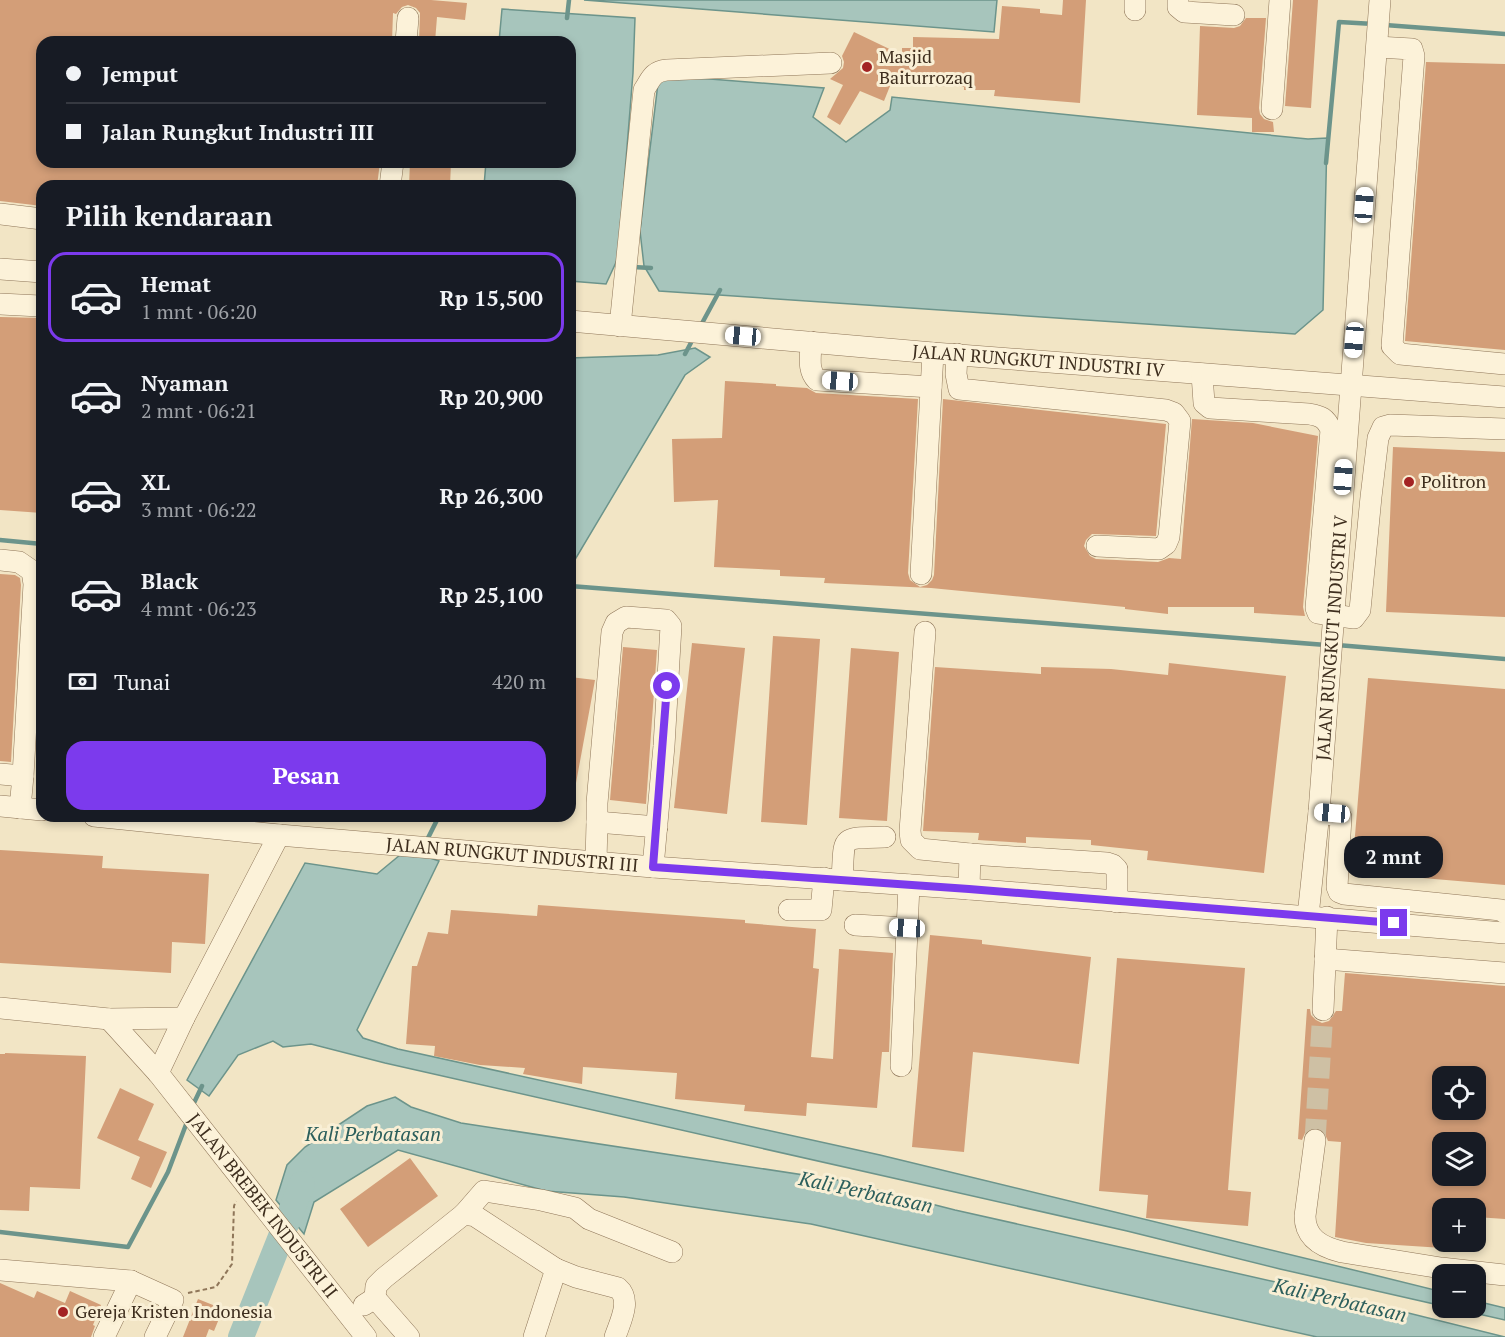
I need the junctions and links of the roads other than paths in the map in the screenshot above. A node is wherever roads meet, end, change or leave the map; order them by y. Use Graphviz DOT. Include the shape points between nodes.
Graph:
graph roads {
  1 [pos="1178,0"];
  2 [pos="1280,0"];
  3 [pos="1380,6"];
  4 [pos="1234,15"];
  5 [pos="408,18"];
  6 [pos="406,36"];
  7 [pos="1377,41"];
  8 [pos="831,63"];
  9 [pos="1272,109"];
  10 [pos="0,214"];
  11 [pos="36,218"];
  12 [pos="0,269"];
  13 [pos="36,272"];
  14 [pos="0,304"];
  15 [pos="36,306"];
  16 [pos="576,322"];
  17 [pos="620,326"];
  18 [pos="812,342"];
  19 [pos="933,353"];
  20 [pos="957,354"];
  21 [pos="1505,363"];
  22 [pos="1202,374"];
  23 [pos="1350,385"];
  24 [pos="931,387"];
  25 [pos="1505,397"];
  26 [pos="1505,429"];
  27 [pos="1097,546"];
  28 [pos="0,560"];
  29 [pos="921,574"];
  30 [pos="1332,624"];
  31 [pos="925,633"];
  32 [pos="0,774"];
  33 [pos="23,776"];
  34 [pos="10,807"];
  35 [pos="36,809"];
  36 [pos="1319,812"];
  37 [pos="162,822"];
  38 [pos="597,822"];
  39 [pos="657,827"];
  40 [pos="279,836"];
  41 [pos="885,837"];
  42 [pos="970,854"];
  43 [pos="596,862"];
  44 [pos="653,867"];
  45 [pos="833,879"];
  46 [pos="909,885"];
  47 [pos="969,889"];
  48 [pos="1117,902"];
  49 [pos="789,910"];
  50 [pos="1505,913"];
  51 [pos="1318,917"];
  52 [pos="855,925"];
  53 [pos="907,928"];
  54 [pos="1505,933"];
  55 [pos="1324,959"];
  56 [pos="1505,973"];
  57 [pos="0,1008"];
  58 [pos="1323,1010"];
  59 [pos="184,1018"];
  60 [pos="109,1019"];
  61 [pos="902,1066"];
  62 [pos="158,1073"];
  63 [pos="1315,1140"];
  64 [pos="464,1214"];
  65 [pos="672,1252"];
  66 [pos="555,1269"];
  67 [pos="0,1270"];
  68 [pos="1505,1275"];
  69 [pos="131,1281"];
  70 [pos="375,1298"];
  71 [pos="350,1316"];
  72 [pos="104,1337"];
  73 [pos="155,1337"];
  74 [pos="366,1337"];
  75 [pos="409,1337"];
  76 [pos="534,1337"];
  77 [pos="615,1337"];
  1 -- 4 [label="street" via="1178,8 1184,12"];
  2 -- 9 [label="street"];
  3 -- 7 [label="street, JALAN RUNGKUT INDUSTRI V"];
  5 -- 6 [label="street"];
  7 -- 21 [label="street" via="1412,49 1414,56 1392,346 1400,354"];
  7 -- 23 [label="street, JALAN RUNGKUT INDUSTRI V"];
  8 -- 17 [label="street" via="658,70 653,74 644,90"];
  10 -- 11 [label="street"];
  12 -- 13 [label="street"];
  14 -- 15 [label="street"];
  16 -- 17 [label="street, JALAN RUNGKUT INDUSTRI IV"];
  17 -- 18 [label="street, JALAN RUNGKUT INDUSTRI IV"];
  18 -- 19 [label="street, JALAN RUNGKUT INDUSTRI IV"];
  18 -- 24 [label="street" via="810,363 817,380"];
  19 -- 20 [label="street, JALAN RUNGKUT INDUSTRI IV"];
  19 -- 24 [label="street"];
  20 -- 22 [label="street, JALAN RUNGKUT INDUSTRI IV"];
  20 -- 27 [label="street" via="959,389 1166,410 1180,421 1166,544 1159,549"];
  22 -- 23 [label="street, JALAN RUNGKUT INDUSTRI IV"];
  22 -- 30 [label="street" via="1204,403 1210,408 1309,414 1322,416 1328,423 1331,430 1316,608"];
  23 -- 25 [label="street, JALAN RUNGKUT INDUSTRI IV"];
  23 -- 30 [label="street, JALAN RUNGKUT INDUSTRI V"];
  24 -- 29 [label="street"];
  26 -- 30 [label="street" via="1383,427 1378,438 1360,610 1354,618"];
  28 -- 33 [label="street" via="19,562 32,571 34,584"];
  30 -- 36 [label="street, JALAN RUNGKUT INDUSTRI V"];
  31 -- 42 [label="street" via="911,840 920,849"];
  32 -- 33 [label="street"];
  33 -- 34 [label="street"];
  34 -- 35 [label="street"];
  36 -- 50 [label="street" via="1341,817 1339,892"];
  36 -- 51 [label="street, JALAN RUNGKUT INDUSTRI V"];
  37 -- 40 [label="street, JALAN RUNGKUT INDUSTRI III"];
  38 -- 39 [label="street"];
  38 -- 39 [label="street" via="612,633 616,623 626,617 649,618 666,620 670,626"];
  38 -- 43 [label="street"];
  39 -- 44 [label="street"];
  40 -- 43 [label="street, JALAN RUNGKUT INDUSTRI III"];
  40 -- 59 [label="street"];
  41 -- 45 [label="street" via="847,840"];
  42 -- 47 [label="street"];
  42 -- 48 [label="street" via="1113,865 1117,869"];
  43 -- 44 [label="street, JALAN RUNGKUT INDUSTRI III"];
  44 -- 45 [label="street, JALAN RUNGKUT INDUSTRI III"];
  45 -- 46 [label="street, JALAN RUNGKUT INDUSTRI III"];
  45 -- 49 [label="street" via="821,910"];
  46 -- 47 [label="street, JALAN RUNGKUT INDUSTRI III"];
  46 -- 53 [label="street"];
  47 -- 48 [label="street, JALAN RUNGKUT INDUSTRI III"];
  48 -- 51 [label="street, JALAN RUNGKUT INDUSTRI III"];
  51 -- 54 [label="street, JALAN RUNGKUT INDUSTRI III"];
  51 -- 55 [label="street, JALAN RUNGKUT INDUSTRI V"];
  52 -- 53 [label="street"];
  53 -- 61 [label="street"];
  55 -- 56 [label="street"];
  55 -- 58 [label="street, JALAN RUNGKUT INDUSTRI V"];
  57 -- 60 [label="street"];
  59 -- 60 [label="street"];
  59 -- 62 [label="street"];
  60 -- 62 [label="street, JALAN BREBEK INDUSTRI II"];
  62 -- 71 [label="street, JALAN BREBEK INDUSTRI II"];
  63 -- 68 [label="street" via="1305,1216 1305,1227 1313,1238 1342,1252"];
  64 -- 65 [label="street" via="484,1191 516,1195 575,1208 589,1219"];
  64 -- 66 [label="street" via="475,1216"];
  64 -- 70 [label="street" via="384,1278 376,1286"];
  66 -- 76 [label="street"];
  66 -- 77 [label="street" via="622,1292 625,1302"];
  67 -- 69 [label="street"];
  69 -- 72 [label="street"];
  69 -- 73 [label="street" via="173,1300"];
  70 -- 71 [label="street"];
  70 -- 75 [label="street"];
  71 -- 74 [label="street, JALAN BREBEK INDUSTRI II"];
}
